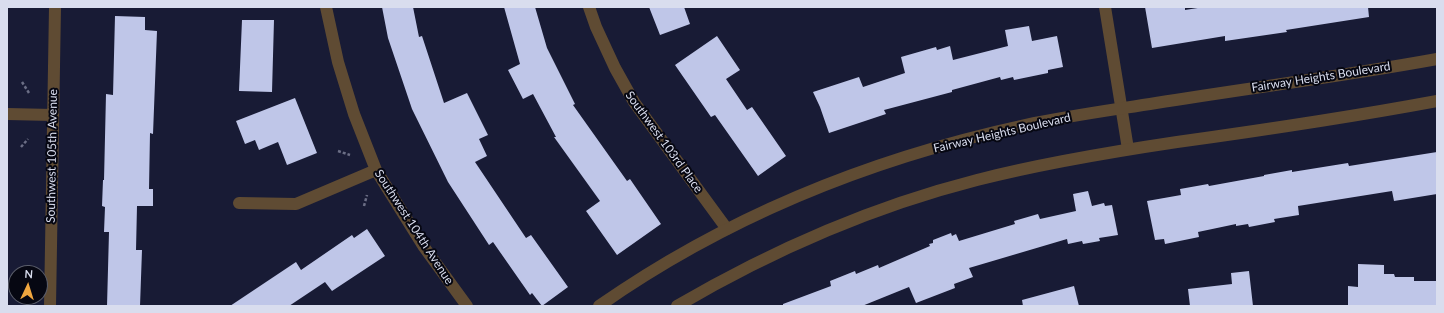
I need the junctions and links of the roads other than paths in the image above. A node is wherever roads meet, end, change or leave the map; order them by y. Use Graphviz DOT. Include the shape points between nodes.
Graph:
graph roads {
  1 [pos="55,7"];
  2 [pos="326,7"];
  3 [pos="589,7"];
  4 [pos="1105,7"];
  5 [pos="1437,59"];
  6 [pos="1437,101"];
  7 [pos="1121,108"];
  8 [pos="7,114"];
  9 [pos="53,115"];
  10 [pos="1128,149"];
  11 [pos="376,170"];
  12 [pos="240,203"];
  13 [pos="727,229"];
  14 [pos="50,306"];
  15 [pos="467,306"];
  16 [pos="599,306"];
  17 [pos="677,306"];
  1 -- 9 [label="street, Southwest 105th Avenue"];
  2 -- 11 [label="street, Southwest 104th Avenue" via="338,62 352,108"];
  3 -- 13 [label="street, Southwest 103rd Place" via="615,68 634,102"];
  4 -- 7 [label="street"];
  5 -- 7 [label="street, Fairway Heights Boulevard"];
  6 -- 10 [label="street"];
  7 -- 10 [label="street"];
  7 -- 13 [label="street, Fairway Heights Boulevard" via="989,134 874,167 792,198"];
  8 -- 9 [label="street"];
  9 -- 14 [label="street, Southwest 105th Avenue"];
  10 -- 17 [label="street" via="976,180 891,206 777,252"];
  11 -- 12 [label="street" via="296,204"];
  11 -- 15 [label="street, Southwest 104th Avenue" via="424,247"];
  13 -- 16 [label="street, Fairway Heights Boulevard" via="656,268"];
}
